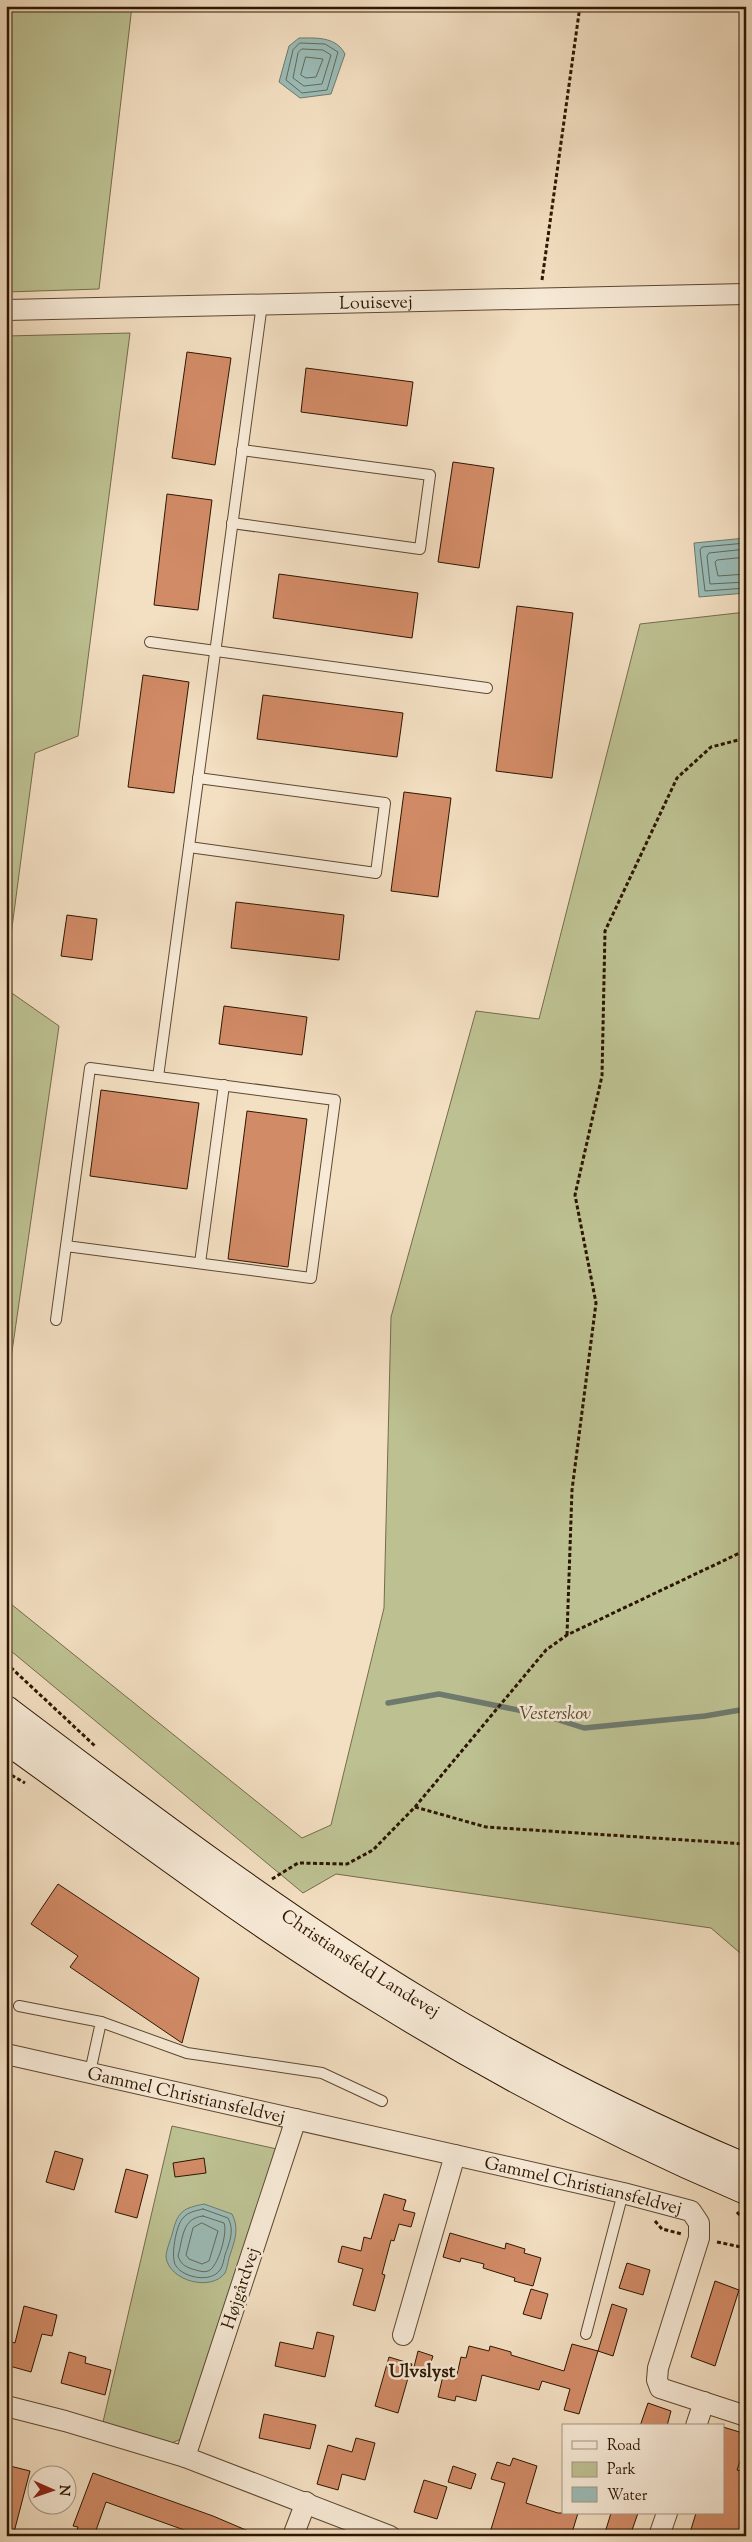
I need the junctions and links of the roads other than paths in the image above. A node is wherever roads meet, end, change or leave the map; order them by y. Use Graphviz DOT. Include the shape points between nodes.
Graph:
graph roads {
  1 [pos="746,294"];
  2 [pos="262,304"];
  3 [pos="6,310"];
  4 [pos="242,450"];
  5 [pos="232,523"];
  6 [pos="150,642"];
  7 [pos="215,651"];
  8 [pos="487,688"];
  9 [pos="198,778"];
  10 [pos="189,848"];
  11 [pos="158,1077"];
  12 [pos="224,1085"];
  13 [pos="66,1246"];
  14 [pos="200,1264"];
  15 [pos="56,1320"];
  16 [pos="6,1710"];
  17 [pos="6,1739"];
  18 [pos="19,2006"];
  19 [pos="101,2022"];
  20 [pos="6,2054"];
  21 [pos="90,2072"];
  22 [pos="382,2102"];
  23 [pos="296,2119"];
  24 [pos="455,2155"];
  25 [pos="746,2168"];
  26 [pos="746,2190"];
  27 [pos="623,2193"];
  28 [pos="586,2334"];
  29 [pos="403,2335"];
  30 [pos="704,2402"];
  31 [pos="6,2406"];
  32 [pos="746,2416"];
  33 [pos="697,2424"];
  34 [pos="185,2457"];
  35 [pos="306,2502"];
  36 [pos="666,2514"];
  37 [pos="293,2536"];
  38 [pos="390,2536"];
  39 [pos="659,2536"];
  1 -- 2 [label="street, Louisevej"];
  2 -- 3 [label="street, Louisevej"];
  2 -- 4 [label="lane"];
  4 -- 5 [label="lane"];
  4 -- 5 [label="lane" via="430,475 420,548"];
  5 -- 7 [label="lane"];
  6 -- 7 [label="lane"];
  7 -- 8 [label="lane"];
  7 -- 9 [label="lane"];
  9 -- 10 [label="lane"];
  9 -- 10 [label="lane" via="385,804 376,873"];
  10 -- 11 [label="lane"];
  11 -- 12 [label="lane"];
  11 -- 13 [label="lane" via="90,1068"];
  12 -- 14 [label="lane"];
  12 -- 14 [label="lane" via="335,1100 311,1278"];
  13 -- 14 [label="lane"];
  13 -- 15 [label="lane"];
  16 -- 25 [label="main road, Christiansfeld Landevej" via="320,1938 423,2004 549,2075 692,2146"];
  17 -- 26 [label="main road, Christiansfeld Landevej" via="163,1853 384,2002 548,2096"];
  18 -- 19 [label="lane"];
  19 -- 21 [label="lane"];
  19 -- 22 [label="lane" via="187,2053 322,2073"];
  20 -- 21 [label="street, Gammel Christiansfeldvej"];
  21 -- 23 [label="street, Gammel Christiansfeldvej"];
  23 -- 24 [label="street, Gammel Christiansfeldvej"];
  23 -- 34 [label="street, Højgårdvej"];
  24 -- 27 [label="street, Gammel Christiansfeldvej"];
  24 -- 29 [label="street"];
  27 -- 28 [label="lane"];
  27 -- 30 [label="street, Gammel Christiansfeldvej" via="691,2211 699,2222 699,2238 657,2380 660,2388"];
  30 -- 32 [label="street, Gammel Christiansfeldvej"];
  30 -- 33 [label="street"];
  31 -- 34 [label="street"];
  34 -- 35 [label="street"];
  35 -- 37 [label="street"];
  35 -- 38 [label="street"];
  36 -- 39 [label="street"];
}
